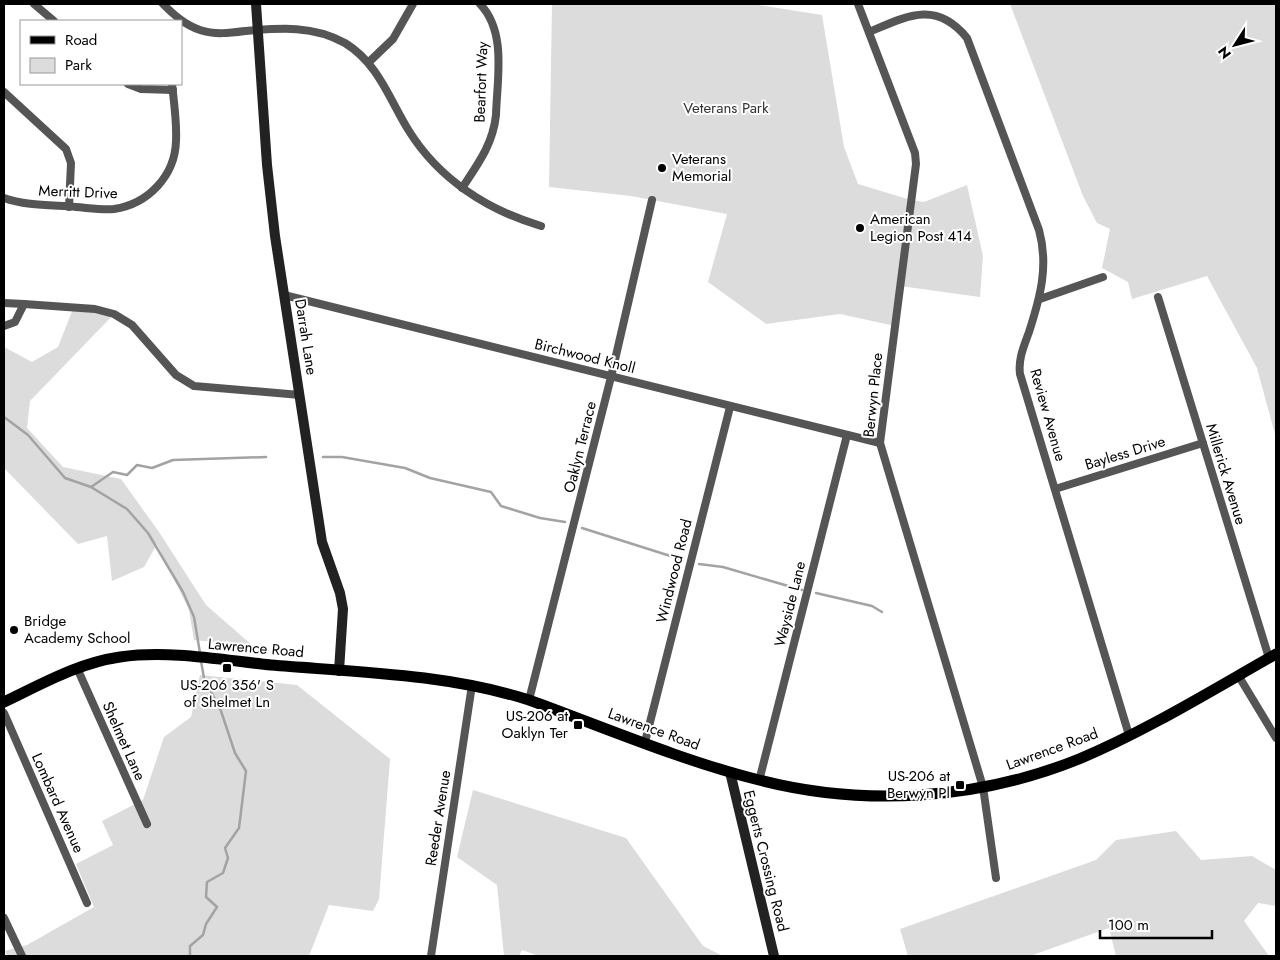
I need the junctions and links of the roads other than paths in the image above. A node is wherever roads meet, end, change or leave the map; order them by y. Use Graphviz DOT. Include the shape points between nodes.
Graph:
graph roads {
  1 [pos="34,4"];
  2 [pos="163,4"];
  3 [pos="256,4"];
  4 [pos="413,4"];
  5 [pos="480,4"];
  6 [pos="858,4"];
  7 [pos="53,20"];
  8 [pos="181,20"];
  9 [pos="182,21"];
  10 [pos="186,24"];
  11 [pos="182,30"];
  12 [pos="258,30"];
  13 [pos="869,32"];
  14 [pos="368,62"];
  15 [pos="131,85"];
  16 [pos="172,87"];
  17 [pos="4,92"];
  18 [pos="462,188"];
  19 [pos="4,198"];
  20 [pos="652,200"];
  21 [pos="69,207"];
  22 [pos="541,226"];
  23 [pos="1103,277"];
  24 [pos="284,295"];
  25 [pos="1158,297"];
  26 [pos="1040,299"];
  27 [pos="4,303"];
  28 [pos="24,304"];
  29 [pos="4,326"];
  30 [pos="611,377"];
  31 [pos="300,395"];
  32 [pos="730,407"];
  33 [pos="847,434"];
  34 [pos="880,443"];
  35 [pos="1203,444"];
  36 [pos="1055,489"];
  37 [pos="1272,656"];
  38 [pos="77,668"];
  39 [pos="339,671"];
  40 [pos="1238,675"];
  41 [pos="472,684"];
  42 [pos="529,700"];
  43 [pos="4,702"];
  44 [pos="4,714"];
  45 [pos="1129,735"];
  46 [pos="1276,738"];
  47 [pos="645,742"];
  48 [pos="730,772"];
  49 [pos="759,781"];
  50 [pos="983,787"];
  51 [pos="147,824"];
  52 [pos="996,878"];
  53 [pos="87,903"];
  54 [pos="4,918"];
  55 [pos="22,956"];
  56 [pos="431,956"];
  57 [pos="774,956"];
  1 -- 7 [label="street"];
  2 -- 8 [label="street"];
  3 -- 12 [label="street, Darrah Lane"];
  4 -- 14 [label="street" via="393,38"];
  5 -- 18 [label="street, Bearfort Way" via="492,18 498,38 495,128 486,152"];
  6 -- 13 [label="street, Berwyn Place"];
  9 -- 10 [label="street"];
  10 -- 11 [label="street"];
  10 -- 12 [label="street" via="211,33"];
  12 -- 14 [label="street" via="290,28 321,33 346,44"];
  12 -- 24 [label="street, Darrah Lane" via="267,165"];
  13 -- 26 [label="street, Review Avenue" via="909,16 927,13 946,18 967,38 1041,237 1044,268"];
  13 -- 34 [label="street, Berwyn Place" via="915,153 916,164"];
  14 -- 18 [label="street" via="420,147"];
  15 -- 16 [label="street" via="141,88"];
  16 -- 21 [label="street, Merritt Drive" via="175,153 161,183 144,198 123,207"];
  17 -- 21 [label="street" via="66,149 71,163"];
  18 -- 22 [label="street" via="493,208"];
  19 -- 21 [label="street, Merritt Drive"];
  20 -- 30 [label="street, Oaklyn Terrace"];
  23 -- 26 [label="street"];
  24 -- 30 [label="street, Birchwood Knoll"];
  24 -- 31 [label="street, Darrah Lane"];
  25 -- 35 [label="street, Millerick Avenue"];
  26 -- 36 [label="street, Review Avenue" via="1019,366"];
  27 -- 28 [label="street"];
  28 -- 29 [label="street" via="15,322"];
  28 -- 31 [label="street" via="95,309 114,314 132,325 176,375 194,386"];
  30 -- 32 [label="street, Birchwood Knoll"];
  30 -- 42 [label="street, Oaklyn Terrace"];
  31 -- 39 [label="street, Darrah Lane" via="322,542 343,609"];
  32 -- 33 [label="street, Birchwood Knoll"];
  32 -- 47 [label="street, Windwood Road"];
  33 -- 34 [label="street, Birchwood Knoll"];
  33 -- 49 [label="street, Wayside Lane"];
  34 -- 50 [label="street, Berwyn Place"];
  35 -- 36 [label="street, Bayless Drive"];
  35 -- 37 [label="street, Millerick Avenue"];
  36 -- 45 [label="street, Review Avenue"];
  37 -- 40 [label="main road, Lawrence Road"];
  38 -- 39 [label="main road, Lawrence Road" via="138,655"];
  38 -- 43 [label="main road, Lawrence Road"];
  38 -- 51 [label="street, Shelmet Lane"];
  39 -- 41 [label="main road, Lawrence Road"];
  40 -- 45 [label="main road, Lawrence Road"];
  40 -- 46 [label="street"];
  41 -- 42 [label="main road, Lawrence Road"];
  41 -- 56 [label="street, Reeder Avenue"];
  42 -- 47 [label="main road, Lawrence Road"];
  44 -- 53 [label="street, Lombard Avenue"];
  45 -- 50 [label="main road, Lawrence Road" via="1045,771"];
  47 -- 48 [label="main road, Lawrence Road"];
  48 -- 49 [label="main road, Lawrence Road"];
  48 -- 57 [label="street, Eggerts Crossing Road"];
  49 -- 50 [label="main road, Lawrence Road" via="868,796 930,794"];
  50 -- 52 [label="street, Berwyn Place"];
  54 -- 55 [label="street"];
}
